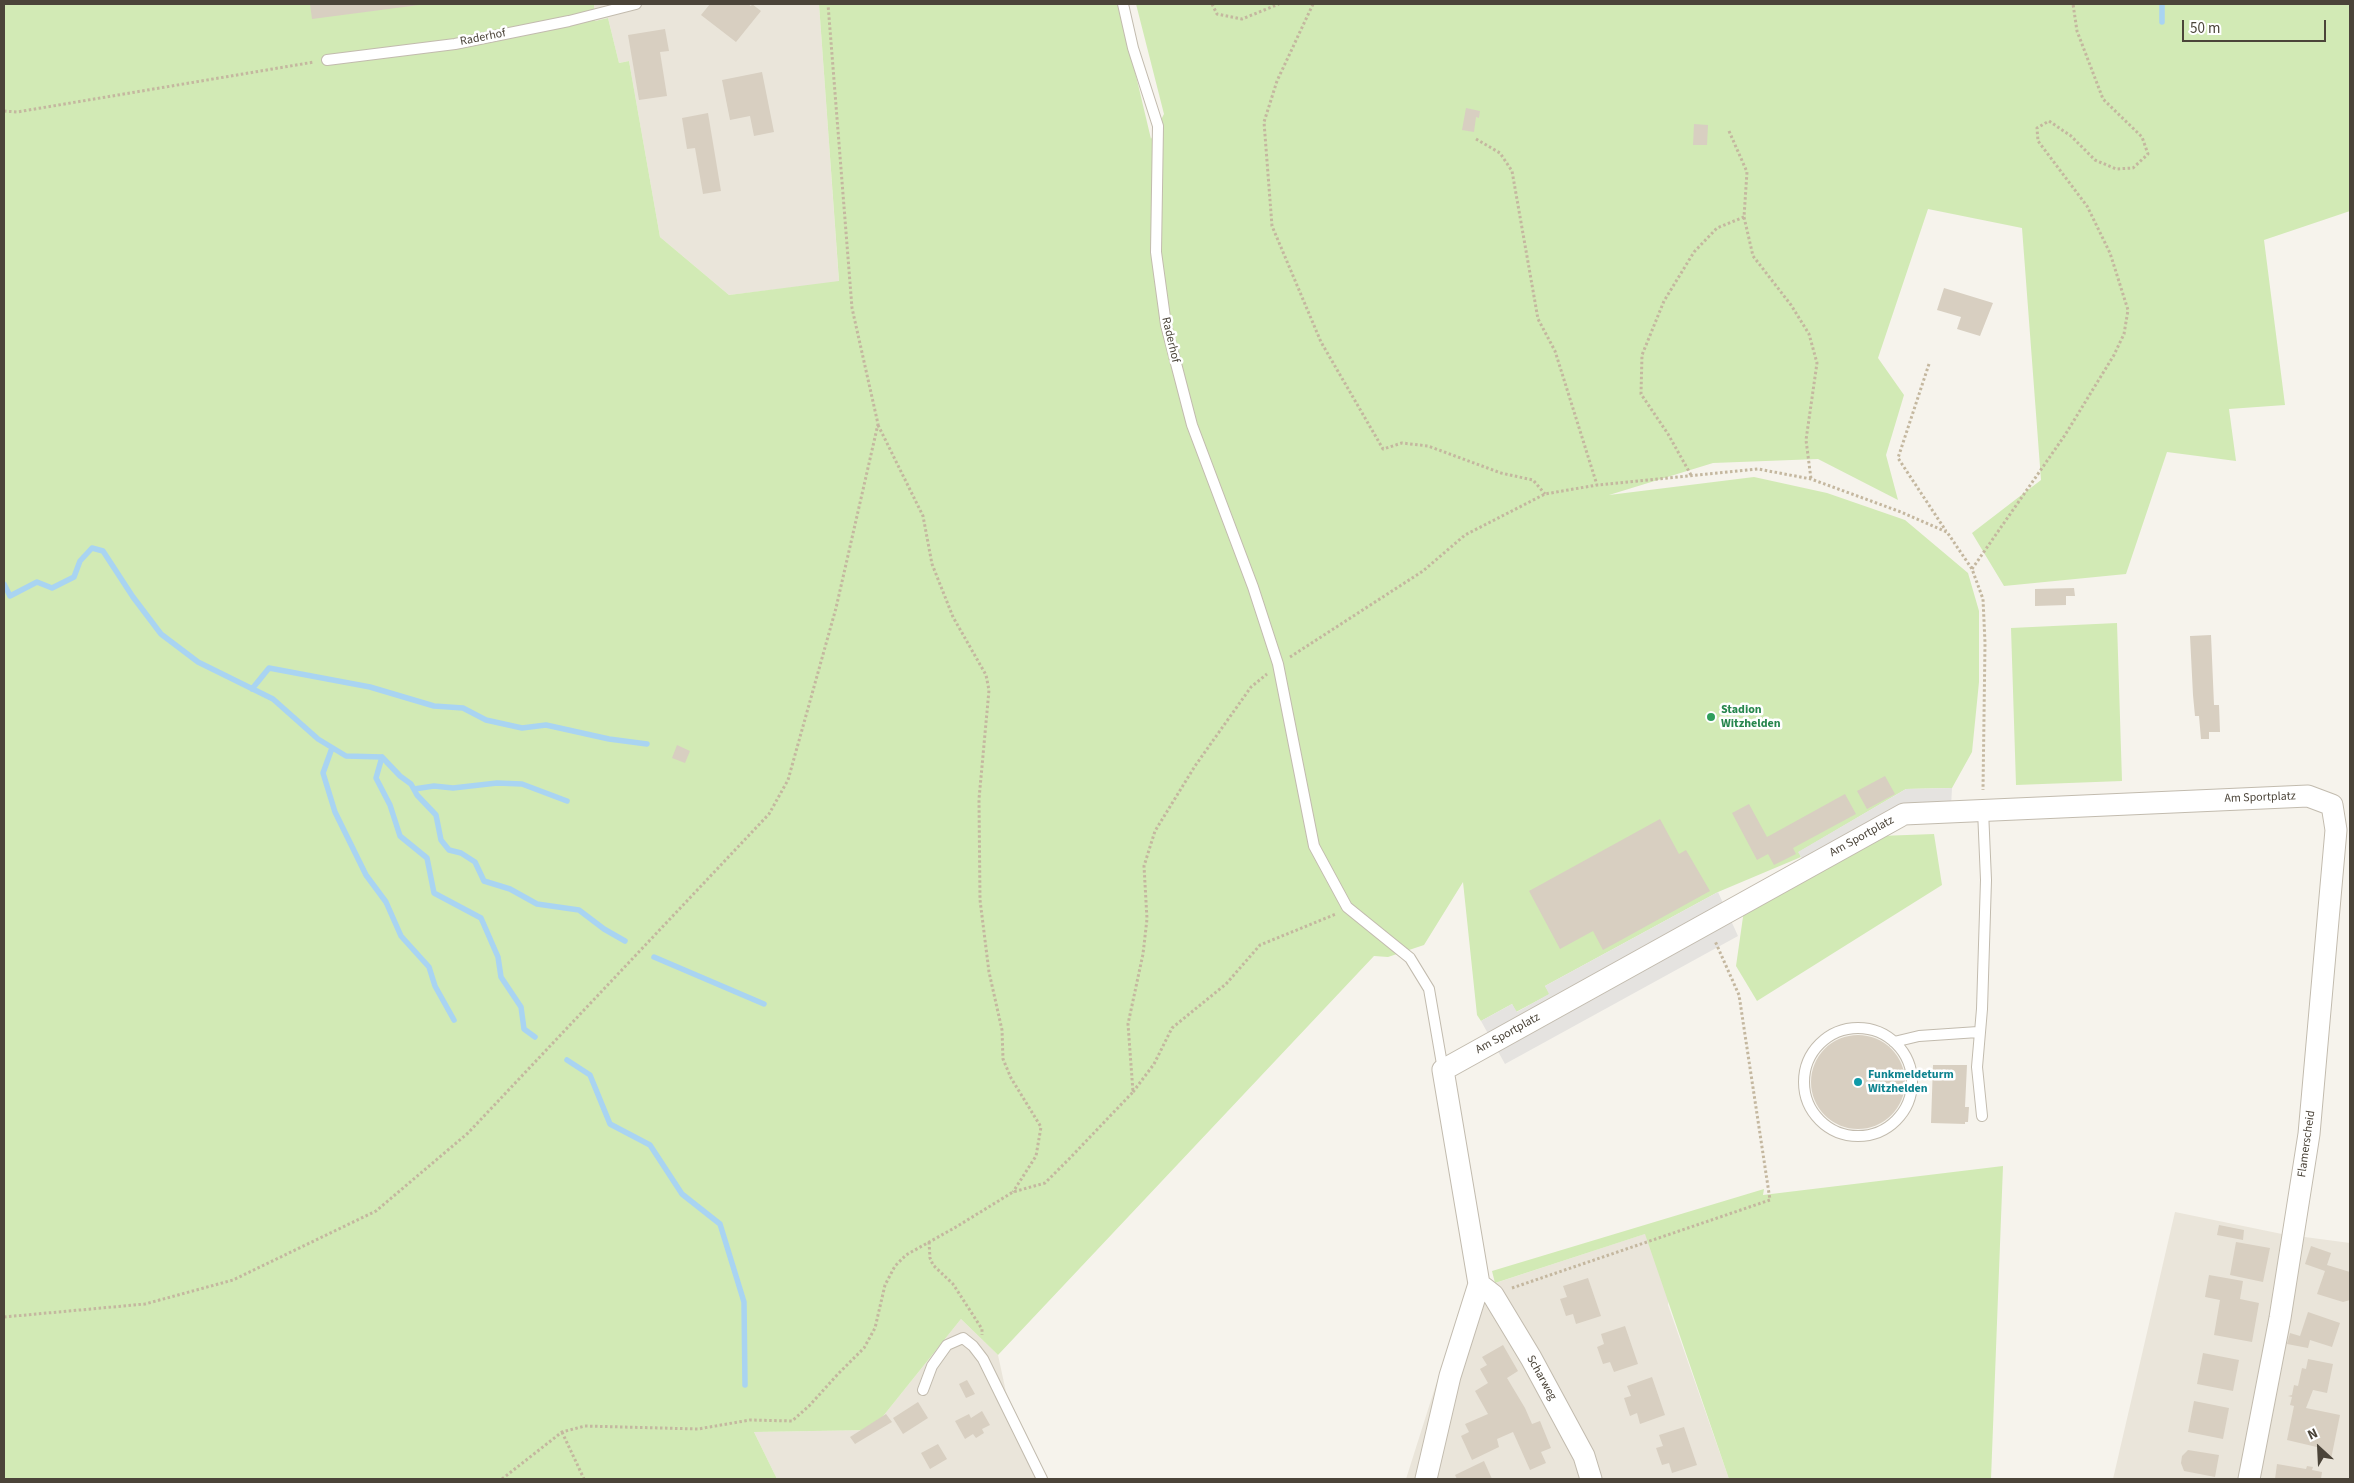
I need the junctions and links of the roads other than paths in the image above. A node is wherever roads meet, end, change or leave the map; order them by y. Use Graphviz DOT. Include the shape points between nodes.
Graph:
graph roads {
  1 [pos="636,4"];
  2 [pos="1123,4"];
  3 [pos="327,60"];
  4 [pos="2332,805"];
  5 [pos="1983,810"];
  6 [pos="1978,1032"];
  7 [pos="1894,1042"];
  8 [pos="1443,1070"];
  9 [pos="1982,1116"];
  10 [pos="1486,1290"];
  11 [pos="923,1390"];
  12 [pos="1042,1479"];
  13 [pos="1426,1479"];
  14 [pos="1591,1479"];
  15 [pos="2249,1479"];
  1 -- 3 [label="lane, Raderhof" via="455,44"];
  2 -- 8 [label="lane, Raderhof" via="1133,48 1158,126 1156,252 1166,325 1192,425 1253,587 1278,664 1314,846 1347,907 1410,958 1429,989"];
  4 -- 5 [label="street, Am Sportplatz" via="2308,796"];
  4 -- 15 [label="street, Flamerscheid" via="2336,830 2309,1134 2280,1318"];
  5 -- 6 [label="lane" via="1986,880 1982,1010"];
  5 -- 8 [label="street, Am Sportplatz" via="1904,814"];
  6 -- 7 [label="lane" via="1919,1036"];
  6 -- 9 [label="lane" via="1977,1066"];
  7 -- 7 [label="lane" via="1871,1030 1846,1030 1823,1042 1814,1052 1804,1076 1808,1101 1822,1122 1845,1134 1871,1135 1902,1113 1908,1102 1912,1076 1908,1063"];
  8 -- 10 [label="street, Scharweg"];
  10 -- 13 [label="street, Scharweg" via="1450,1376"];
  10 -- 14 [label="street, Scharweg" via="1531,1358 1584,1456"];
  11 -- 12 [label="lane" via="932,1366 948,1346 963,1338 983,1359"];
}
